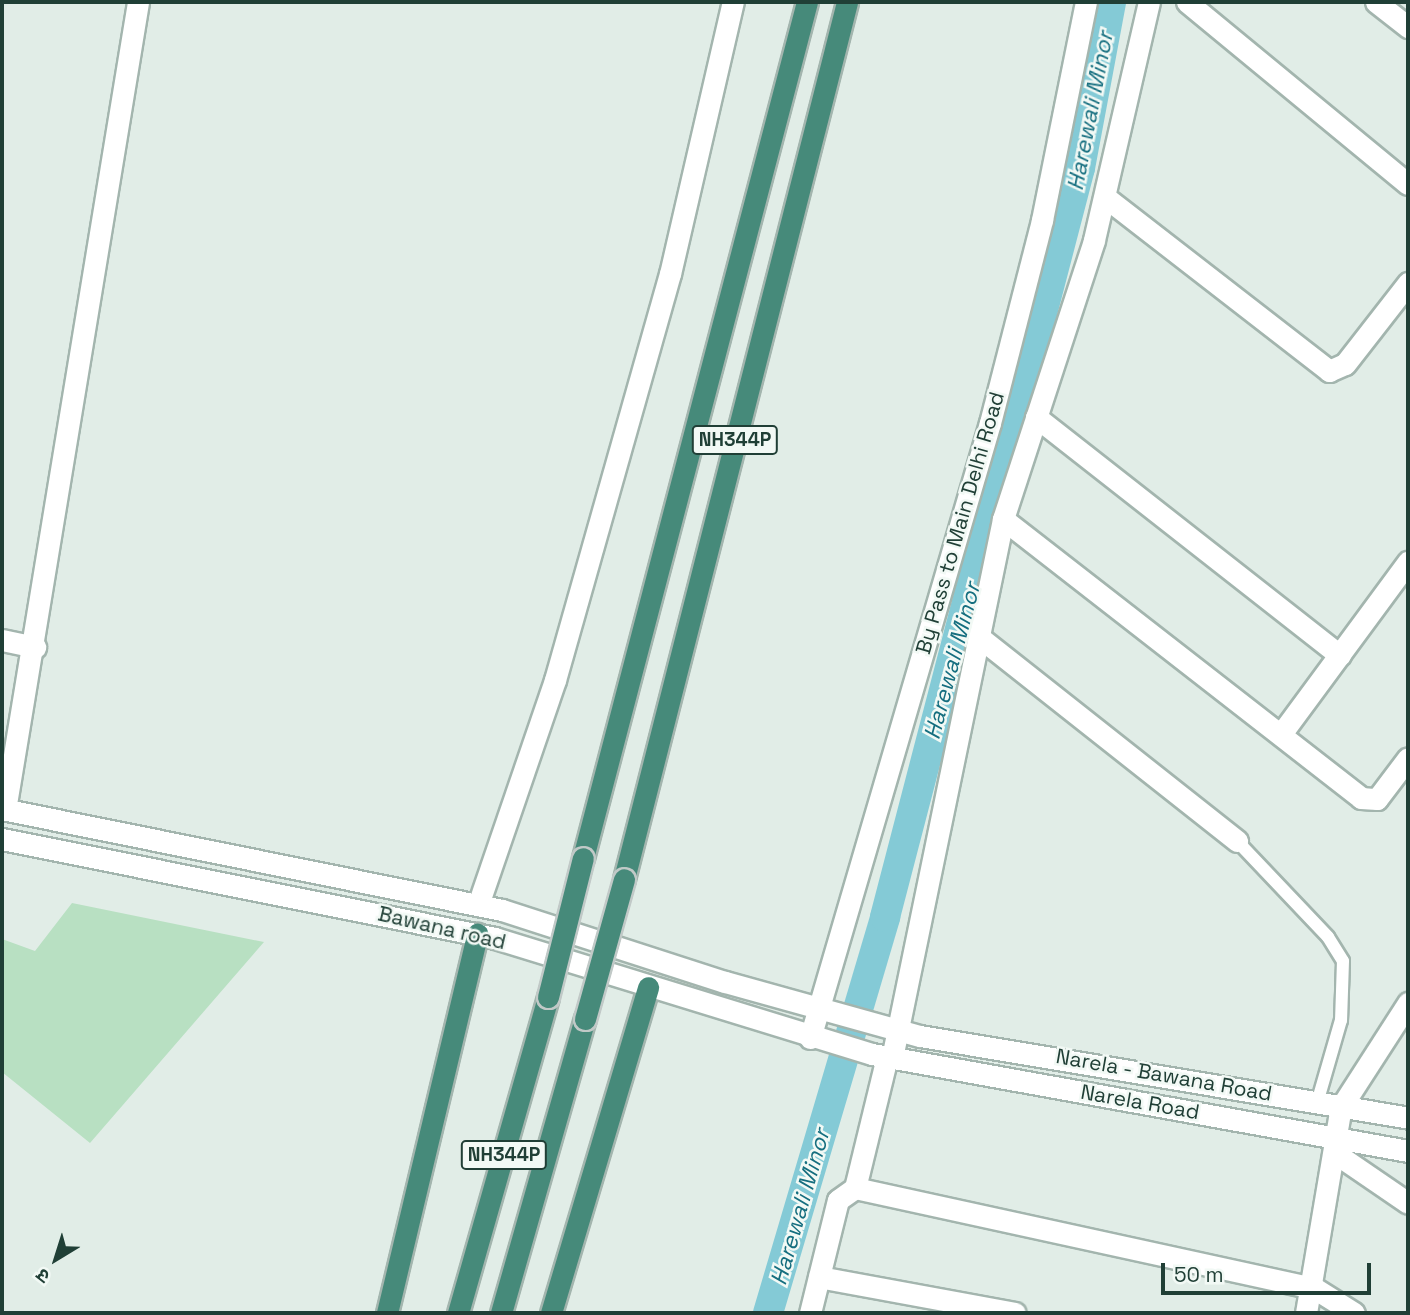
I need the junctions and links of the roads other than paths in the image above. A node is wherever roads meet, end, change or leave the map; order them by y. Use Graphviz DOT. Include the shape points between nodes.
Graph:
graph roads {
  1 [pos="138,2"];
  2 [pos="733,2"];
  3 [pos="807,2"];
  4 [pos="847,2"];
  5 [pos="1086,2"];
  6 [pos="1149,2"];
  7 [pos="1187,2"];
  8 [pos="1376,2"];
  9 [pos="1408,27"];
  10 [pos="1408,184"];
  11 [pos="1105,197"];
  12 [pos="1408,283"];
  13 [pos="1036,417"];
  14 [pos="1003,519"];
  15 [pos="1408,562"];
  16 [pos="979,637"];
  17 [pos="2,640"];
  18 [pos="35,647"];
  19 [pos="1340,655"];
  20 [pos="1281,734"];
  21 [pos="1408,758"];
  22 [pos="4,809"];
  23 [pos="2,839"];
  24 [pos="1237,841"];
  25 [pos="478,905"];
  26 [pos="477,934"];
  27 [pos="648,986"];
  28 [pos="1408,1003"];
  29 [pos="826,1010"];
  30 [pos="889,1027"];
  31 [pos="818,1040"];
  32 [pos="884,1057"];
  33 [pos="1317,1102"];
  34 [pos="1341,1107"];
  35 [pos="1408,1118"];
  36 [pos="1335,1146"];
  37 [pos="1408,1151"];
  38 [pos="855,1188"];
  39 [pos="1408,1203"];
  40 [pos="819,1277"];
  41 [pos="1314,1287"];
  42 [pos="387,1313"];
  43 [pos="458,1313"];
  44 [pos="501,1313"];
  45 [pos="551,1313"];
  46 [pos="810,1313"];
  47 [pos="1015,1313"];
  48 [pos="1306,1313"];
  49 [pos="1354,1313"];
  1 -- 18 [label="street"];
  2 -- 25 [label="street" via="663,301 555,680"];
  3 -- 43 [label="highway, NH344P, bridge" via="548,997"];
  4 -- 44 [label="highway, NH344P, bridge" via="624,879"];
  5 -- 29 [label="street, By Pass to Main Delhi Road" via="1042,220 990,423"];
  6 -- 11 [label="street"];
  7 -- 10 [label="street"];
  8 -- 9 [label="street"];
  11 -- 12 [label="street" via="1329,371 1345,364"];
  11 -- 13 [label="street"];
  13 -- 14 [label="street"];
  13 -- 19 [label="street"];
  14 -- 16 [label="street"];
  14 -- 20 [label="street"];
  15 -- 19 [label="street"];
  16 -- 24 [label="street"];
  16 -- 30 [label="street"];
  17 -- 18 [label="street"];
  18 -- 22 [label="street"];
  19 -- 20 [label="street"];
  20 -- 21 [label="street" via="1368,801 1381,795"];
  22 -- 25 [label="street, Bawana road"];
  23 -- 26 [label="street, Bawana road"];
  24 -- 33 [label="lane" via="1328,937 1343,961 1341,1020"];
  25 -- 29 [label="street, Bawana road"];
  26 -- 27 [label="street, Bawana road"];
  26 -- 42 [label="highway"];
  27 -- 31 [label="street, Bawana road"];
  27 -- 45 [label="highway"];
  28 -- 34 [label="street"];
  29 -- 30 [label="street, Bawana road"];
  29 -- 31 [label="street, By Pass to Main Delhi Road"];
  30 -- 32 [label="street"];
  30 -- 33 [label="street, Narela - Bawana Road" via="920,1036"];
  31 -- 32 [label="street, Bawana road"];
  32 -- 36 [label="street, Narela Road"];
  32 -- 38 [label="street"];
  33 -- 34 [label="street, Narela - Bawana Road"];
  34 -- 35 [label="street, Narela - Bawana Road"];
  34 -- 36 [label="street"];
  36 -- 37 [label="street, Narela Road"];
  36 -- 39 [label="street"];
  36 -- 41 [label="street"];
  38 -- 40 [label="street" via="838,1200"];
  38 -- 41 [label="street"];
  40 -- 46 [label="street"];
  40 -- 47 [label="street"];
  41 -- 48 [label="street"];
  41 -- 49 [label="street"];
}
